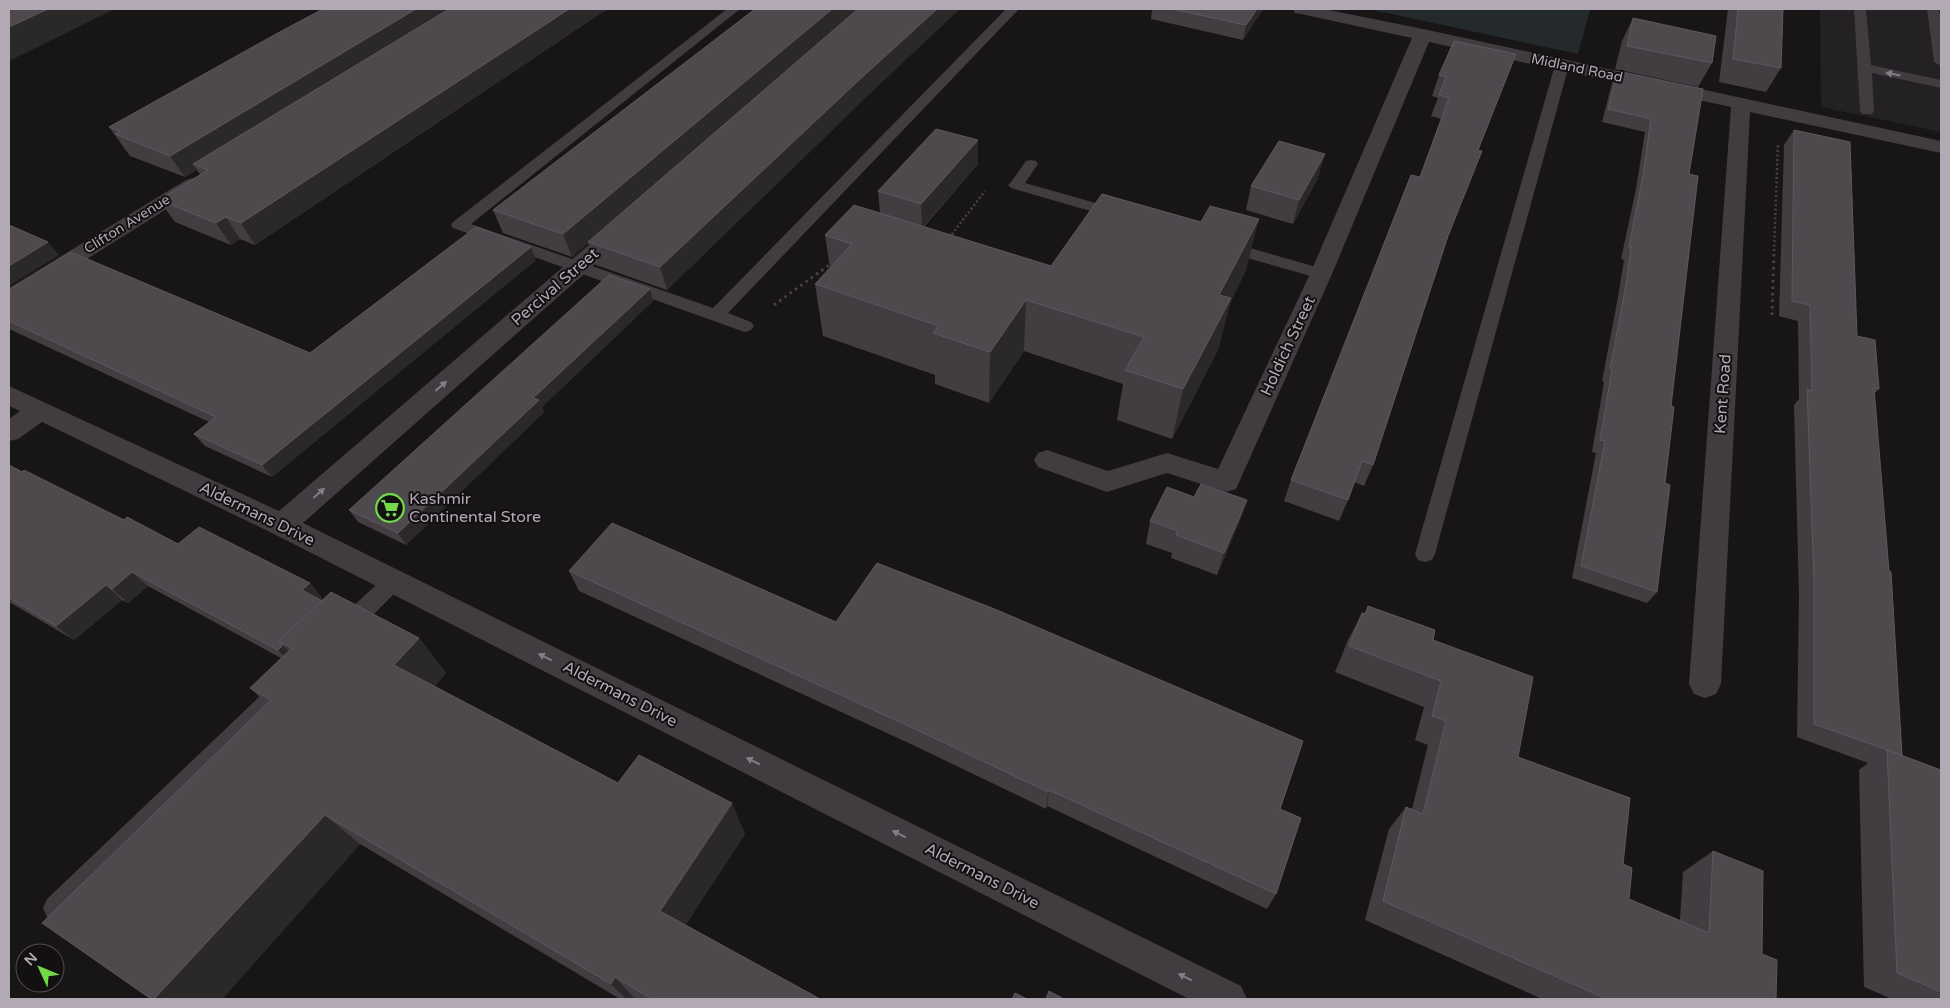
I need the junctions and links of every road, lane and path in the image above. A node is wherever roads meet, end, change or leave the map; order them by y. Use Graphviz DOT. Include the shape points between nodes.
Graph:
graph roads {
  1 [pos="734,9"];
  2 [pos="1013,9"];
  3 [pos="1301,9"];
  4 [pos="1860,9"];
  5 [pos="1933,9"];
  6 [pos="1423,34"];
  7 [pos="1941,62"];
  8 [pos="1562,65"];
  9 [pos="1865,68"];
  10 [pos="1941,84"];
  11 [pos="1741,104"];
  12 [pos="1867,111"];
  13 [pos="1778,142"];
  14 [pos="1941,147"];
  15 [pos="1031,164"];
  16 [pos="212,172"];
  17 [pos="1777,174"];
  18 [pos="1783,175"];
  19 [pos="1016,185"];
  20 [pos="637,216"];
  21 [pos="1775,216"];
  22 [pos="1783,217"];
  23 [pos="1132,218"];
  24 [pos="1208,241"];
  25 [pos="1775,241"];
  26 [pos="1783,243"];
  27 [pos="944,245"];
  28 [pos="832,262"];
  29 [pos="578,267"];
  30 [pos="1321,274"];
  31 [pos="9,298"];
  32 [pos="716,315"];
  33 [pos="1772,315"];
  34 [pos="745,326"];
  35 [pos="9,395"];
  36 [pos="40,410"];
  37 [pos="9,432"];
  38 [pos="1047,460"];
  39 [pos="282,525"];
  40 [pos="1425,554"];
  41 [pos="394,581"];
  42 [pos="330,643"];
  43 [pos="301,671"];
  44 [pos="1705,684"];
  45 [pos="56,908"];
  46 [pos="1228,999"];
  1 -- 29 [label="lane" via="459,225"];
  2 -- 32 [label="lane"];
  3 -- 6 [label="street, Midland Road"];
  4 -- 9 [label="lane"];
  5 -- 7 [label="lane"];
  6 -- 8 [label="street, Midland Road"];
  6 -- 30 [label="street, Holdich Street"];
  8 -- 11 [label="street, Midland Road"];
  8 -- 40 [label="lane"];
  10 -- 9 [label="lane, one-way"];
  9 -- 12 [label="lane"];
  11 -- 14 [label="street, Midland Road"];
  11 -- 44 [label="street, Kent Road"];
  13 -- 17 [label="path"];
  15 -- 19 [label="lane"];
  16 -- 31 [label="street, Clifton Avenue"];
  17 -- 18 [label="path"];
  17 -- 21 [label="path"];
  19 -- 23 [label="lane"];
  19 -- 27 [label="path" via="986,190"];
  20 -- 29 [label="street, Percival Street"];
  21 -- 22 [label="path"];
  21 -- 25 [label="path"];
  24 -- 30 [label="lane"];
  25 -- 26 [label="path"];
  25 -- 33 [label="path"];
  28 -- 34 [label="path"];
  29 -- 32 [label="lane"];
  39 -- 29 [label="street, Percival Street, one-way"];
  30 -- 38 [label="street, Holdich Street" via="1226,482 1167,463 1107,482"];
  32 -- 34 [label="lane"];
  35 -- 36 [label="street, Aldermans Drive"];
  36 -- 37 [label="street"];
  36 -- 39 [label="street, Aldermans Drive"];
  39 -- 41 [label="street, Aldermans Drive"];
  41 -- 42 [label="lane"];
  46 -- 41 [label="street, Aldermans Drive, one-way"];
  43 -- 45 [label="lane"];
}
